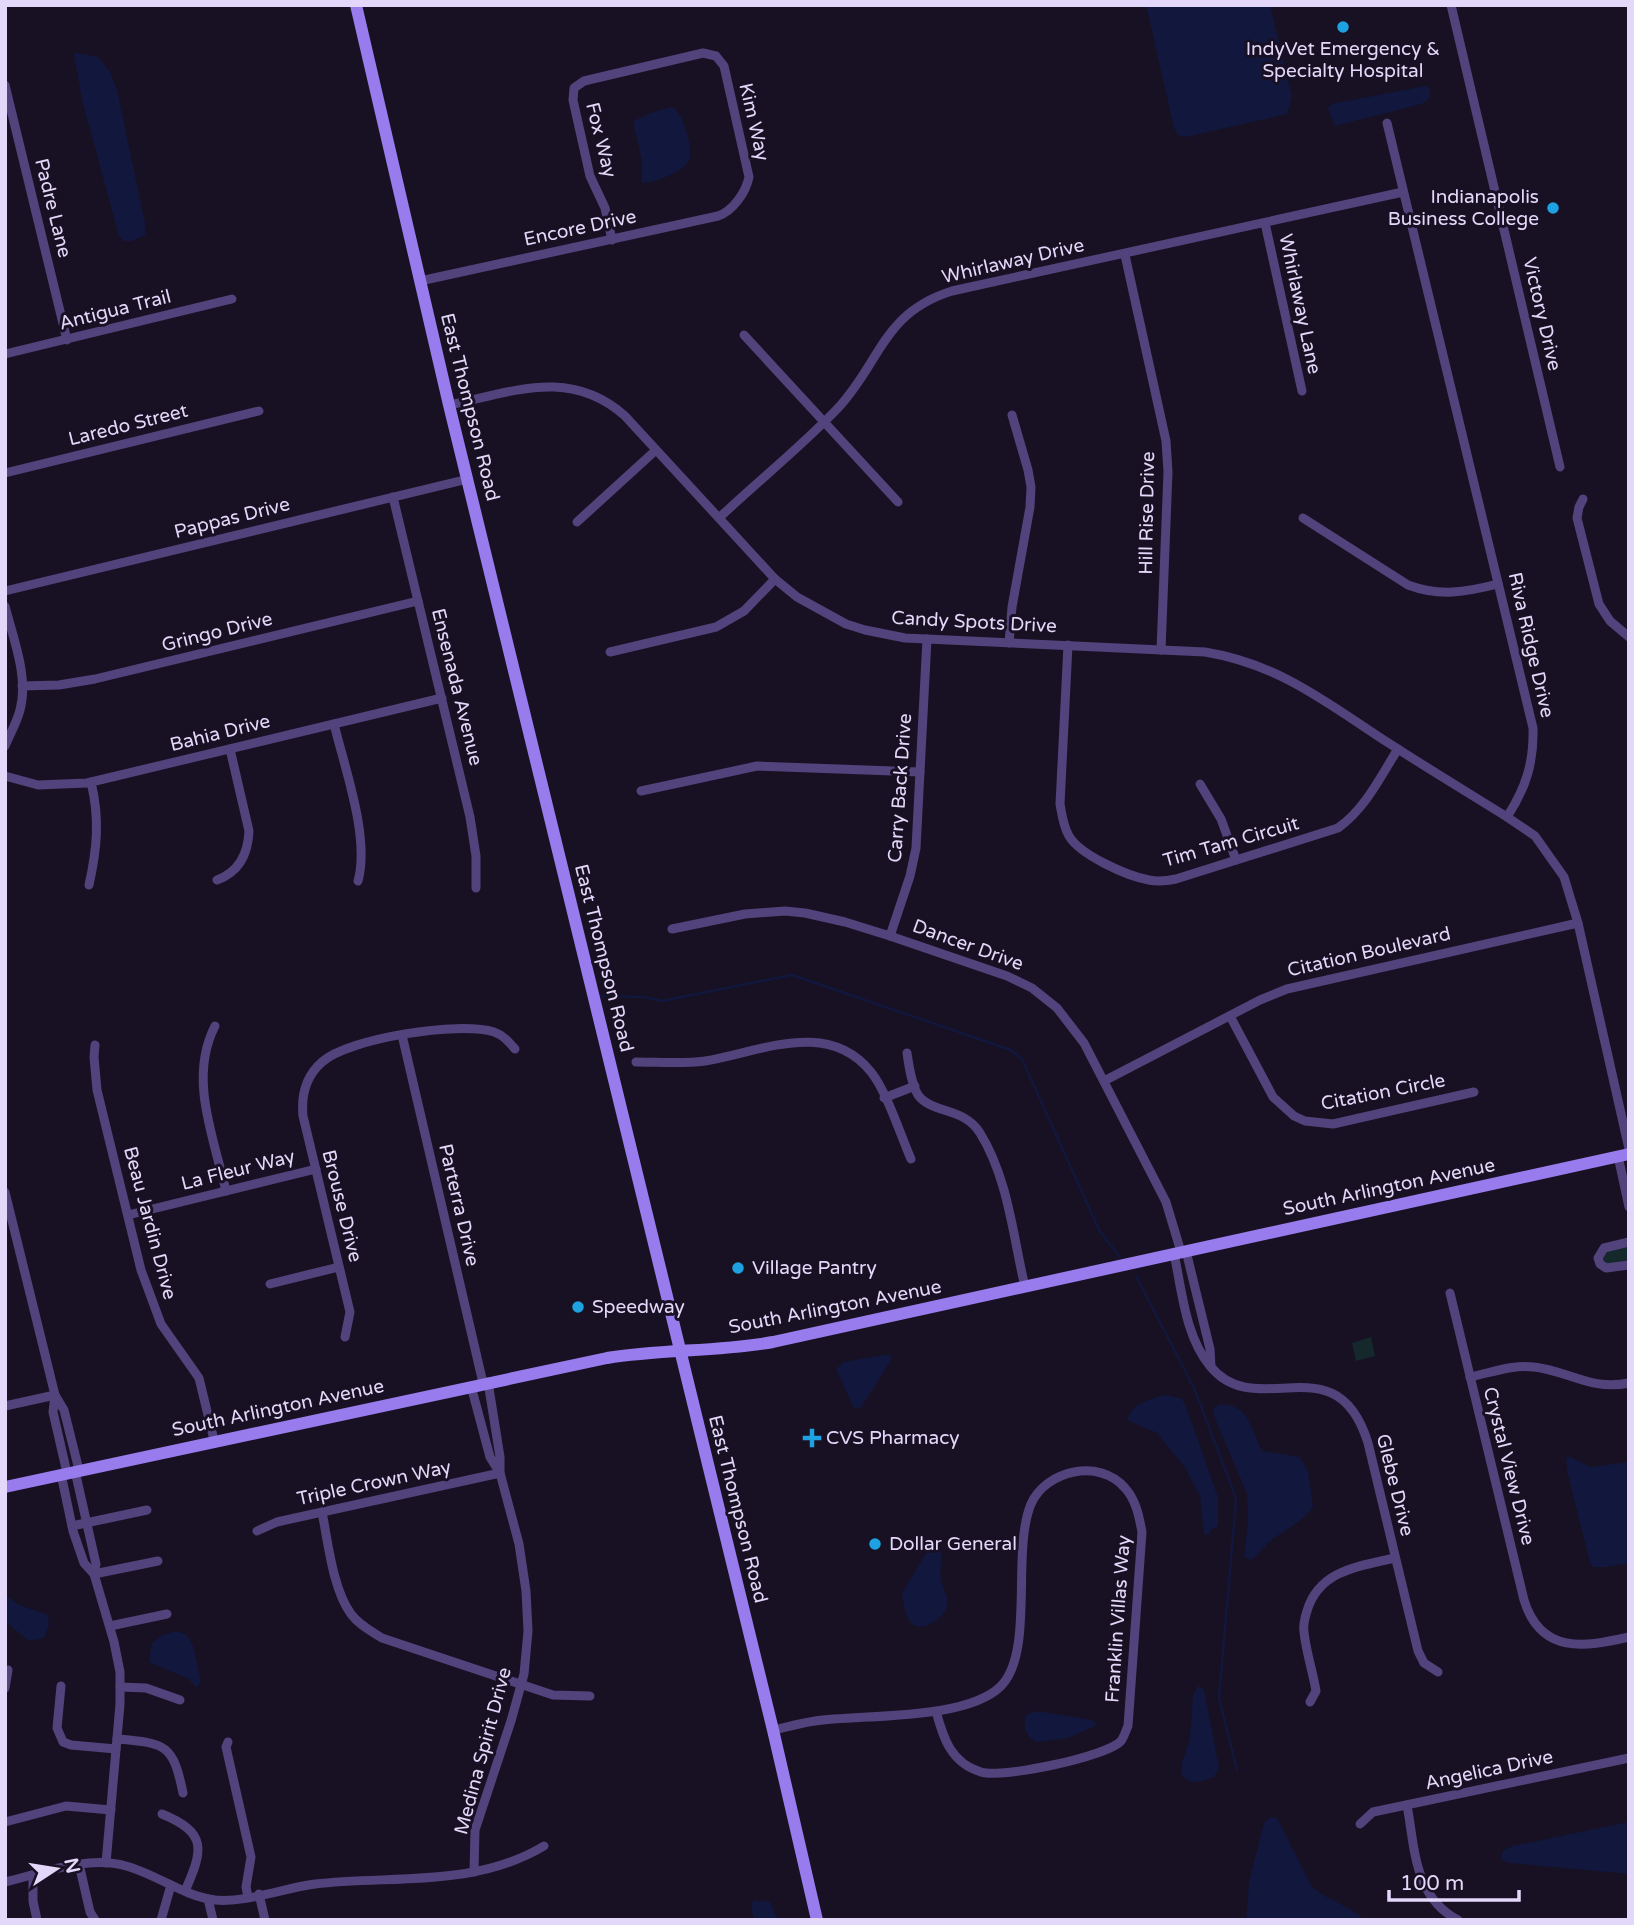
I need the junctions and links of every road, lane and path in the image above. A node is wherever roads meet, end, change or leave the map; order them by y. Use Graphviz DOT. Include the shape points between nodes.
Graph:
graph roads {
  1 [pos="356,5"];
  2 [pos="1451,5"];
  3 [pos="5,85"];
  4 [pos="574,88"];
  5 [pos="1387,123"];
  6 [pos="1404,192"];
  7 [pos="739,196"];
  8 [pos="1265,223"];
  9 [pos="612,240"];
  10 [pos="1125,255"];
  11 [pos="420,281"];
  12 [pos="232,299"];
  13 [pos="744,335"];
  14 [pos="66,340"];
  15 [pos="5,354"];
  16 [pos="1301,391"];
  17 [pos="449,405"];
  18 [pos="260,411"];
  19 [pos="1012,415"];
  20 [pos="824,421"];
  21 [pos="656,450"];
  22 [pos="1560,467"];
  23 [pos="5,473"];
  24 [pos="468,479"];
  25 [pos="393,497"];
  26 [pos="1583,499"];
  27 [pos="898,502"];
  28 [pos="719,518"];
  29 [pos="1303,518"];
  30 [pos="576,522"];
  31 [pos="775,579"];
  32 [pos="1499,584"];
  33 [pos="5,591"];
  34 [pos="418,601"];
  35 [pos="5,606"];
  36 [pos="1629,637"];
  37 [pos="927,639"];
  38 [pos="1009,642"];
  39 [pos="1068,645"];
  40 [pos="1161,650"];
  41 [pos="610,652"];
  42 [pos="22,686"];
  43 [pos="442,698"];
  44 [pos="334,724"];
  45 [pos="5,746"];
  46 [pos="230,749"];
  47 [pos="1398,749"];
  48 [pos="920,772"];
  49 [pos="5,776"];
  50 [pos="91,782"];
  51 [pos="1200,784"];
  52 [pos="641,791"];
  53 [pos="1507,817"];
  54 [pos="1236,860"];
  55 [pos="217,880"];
  56 [pos="358,881"];
  57 [pos="89,885"];
  58 [pos="476,888"];
  59 [pos="1578,923"];
  60 [pos="672,929"];
  61 [pos="890,936"];
  62 [pos="1230,1016"];
  63 [pos="215,1027"];
  64 [pos="401,1035"];
  65 [pos="95,1045"];
  66 [pos="515,1049"];
  67 [pos="907,1053"];
  68 [pos="636,1062"];
  69 [pos="1104,1081"];
  70 [pos="915,1086"];
  71 [pos="1474,1092"];
  72 [pos="884,1098"];
  73 [pos="1625,1153"];
  74 [pos="911,1159"];
  75 [pos="316,1169"];
  76 [pos="226,1191"];
  77 [pos="5,1192"];
  78 [pos="1629,1207"];
  79 [pos="128,1215"];
  80 [pos="1629,1242"];
  81 [pos="1180,1252"];
  82 [pos="1629,1265"];
  83 [pos="339,1267"];
  84 [pos="270,1284"];
  85 [pos="1025,1287"];
  86 [pos="1450,1293"];
  87 [pos="345,1337"];
  88 [pos="679,1351"];
  89 [pos="1470,1377"];
  90 [pos="1629,1383"];
  91 [pos="480,1384"];
  92 [pos="55,1395"];
  93 [pos="5,1406"];
  94 [pos="214,1440"];
  95 [pos="70,1472"];
  96 [pos="500,1474"];
  97 [pos="5,1486"];
  98 [pos="147,1510"];
  99 [pos="322,1512"];
  100 [pos="86,1523"];
  101 [pos="72,1526"];
  102 [pos="257,1531"];
  103 [pos="1395,1558"];
  104 [pos="158,1561"];
  105 [pos="94,1574"];
  106 [pos="167,1614"];
  107 [pos="110,1626"];
  108 [pos="1629,1637"];
  109 [pos="8,1670"];
  110 [pos="1438,1672"];
  111 [pos="521,1684"];
  112 [pos="61,1686"];
  113 [pos="120,1687"];
  114 [pos="5,1688"];
  115 [pos="590,1696"];
  116 [pos="180,1700"];
  117 [pos="1310,1702"];
  118 [pos="936,1711"];
  119 [pos="773,1730"];
  120 [pos="228,1742"];
  121 [pos="117,1744"];
  122 [pos="1629,1758"];
  123 [pos="183,1793"];
  124 [pos="1407,1805"];
  125 [pos="111,1810"];
  126 [pos="162,1814"];
  127 [pos="5,1822"];
  128 [pos="1360,1824"];
  129 [pos="544,1846"];
  130 [pos="106,1863"];
  131 [pos="79,1864"];
  132 [pos="474,1872"];
  133 [pos="33,1875"];
  134 [pos="5,1882"];
  135 [pos="171,1885"];
  136 [pos="185,1891"];
  137 [pos="259,1894"];
  138 [pos="248,1897"];
  139 [pos="208,1899"];
  140 [pos="37,1920"];
  141 [pos="95,1920"];
  142 [pos="161,1920"];
  143 [pos="213,1920"];
  144 [pos="265,1920"];
  145 [pos="817,1920"];
  146 [pos="1458,1920"];
  1 -- 11 [label="main road, East Thompson Road"];
  2 -- 22 [label="street, Victory Drive"];
  3 -- 14 [label="street, Padre Lane"];
  4 -- 7 [label="street, Kim Way" via="584,81 703,53 716,56 724,66 749,177"];
  4 -- 9 [label="street, Fox Way" via="590,176 605,208"];
  5 -- 6 [label="street, Riva Ridge Drive"];
  6 -- 8 [label="street, Whirlaway Drive"];
  6 -- 32 [label="street, Riva Ridge Drive"];
  7 -- 9 [label="street, Encore Drive" via="723,215"];
  8 -- 10 [label="street, Whirlaway Drive"];
  8 -- 16 [label="street, Whirlaway Lane"];
  9 -- 11 [label="street, Encore Drive"];
  10 -- 20 [label="street, Whirlaway Drive" via="952,291 922,303 886,336 846,398"];
  10 -- 40 [label="street, Hill Rise Drive" via="1168,462"];
  11 -- 17 [label="main road, East Thompson Road"];
  12 -- 14 [label="street, Antigua Trail"];
  13 -- 20 [label="street"];
  14 -- 15 [label="street, Antigua Trail"];
  17 -- 21 [label="street, Candy Spots Drive" via="542,386 573,388 616,408"];
  17 -- 24 [label="main road, East Thompson Road"];
  18 -- 23 [label="street, Laredo Street"];
  19 -- 38 [label="street" via="1031,487"];
  20 -- 27 [label="street"];
  20 -- 28 [label="street, Whirlaway Drive"];
  21 -- 28 [label="street, Candy Spots Drive"];
  21 -- 30 [label="street"];
  24 -- 25 [label="street, Pappas Drive"];
  24 -- 88 [label="main road, East Thompson Road"];
  25 -- 33 [label="street, Pappas Drive"];
  25 -- 34 [label="street, Ensenada Avenue"];
  26 -- 36 [label="street" via="1578,524 1595,594 1610,621"];
  28 -- 31 [label="street, Candy Spots Drive"];
  29 -- 32 [label="street" via="1423,591 1456,594"];
  31 -- 37 [label="street, Candy Spots Drive" via="814,608 846,624 885,635"];
  31 -- 41 [label="street" via="744,611 716,626"];
  32 -- 53 [label="street, Riva Ridge Drive" via="1534,748 1524,788"];
  34 -- 42 [label="street, Gringo Drive" via="95,679"];
  34 -- 43 [label="street, Ensenada Avenue"];
  35 -- 42 [label="street"];
  37 -- 38 [label="street, Candy Spots Drive"];
  37 -- 48 [label="street, Carry Back Drive"];
  38 -- 39 [label="street, Candy Spots Drive"];
  39 -- 40 [label="street, Candy Spots Drive"];
  39 -- 54 [label="street, Tim Tam Circuit" via="1060,804 1069,836 1090,855 1151,881 1176,879"];
  40 -- 47 [label="street, Candy Spots Drive" via="1205,652 1261,666 1288,678"];
  42 -- 45 [label="street" via="20,710"];
  43 -- 44 [label="street, Bahia Drive"];
  43 -- 58 [label="street, Ensenada Avenue" via="473,832"];
  44 -- 46 [label="street, Bahia Drive"];
  44 -- 56 [label="street" via="362,841"];
  46 -- 50 [label="street, Bahia Drive"];
  46 -- 55 [label="street" via="250,831 240,863"];
  47 -- 53 [label="street, Candy Spots Drive"];
  47 -- 54 [label="street, Tim Tam Circuit" via="1360,808 1338,828"];
  48 -- 52 [label="street" via="757,766"];
  48 -- 61 [label="street, Carry Back Drive" via="916,848"];
  49 -- 50 [label="street, Bahia Drive" via="38,785"];
  50 -- 57 [label="street" via="98,828"];
  51 -- 54 [label="street" via="1225,826"];
  53 -- 59 [label="street" via="1535,836 1558,866"];
  59 -- 62 [label="street, Citation Boulevard" via="1307,983"];
  59 -- 73 [label="street"];
  60 -- 61 [label="street, Dancer Drive" via="785,911 825,916"];
  61 -- 69 [label="street, Dancer Drive" via="1007,976 1042,995 1078,1032"];
  62 -- 69 [label="street, Citation Boulevard"];
  62 -- 71 [label="street, Citation Circle" via="1273,1097 1305,1121 1333,1124"];
  63 -- 76 [label="street" via="205,1056 203,1092"];
  64 -- 66 [label="street" via="469,1028 496,1033"];
  64 -- 75 [label="street, Brouse Drive" via="332,1055 307,1082 303,1116"];
  64 -- 91 [label="street, Parterra Drive"];
  65 -- 79 [label="street, Beau Jardin Drive" via="96,1082"];
  67 -- 70 [label="street"];
  68 -- 72 [label="street" via="703,1061 791,1042 820,1042 863,1064"];
  69 -- 81 [label="street, Dancer Drive" via="1166,1202"];
  70 -- 72 [label="street"];
  70 -- 85 [label="street" via="929,1104 962,1115 979,1132 1001,1182"];
  72 -- 74 [label="street"];
  73 -- 78 [label="street"];
  73 -- 81 [label="main road, South Arlington Avenue"];
  75 -- 76 [label="street, La Fleur Way"];
  75 -- 83 [label="street, Brouse Drive"];
  76 -- 79 [label="street, La Fleur Way"];
  77 -- 92 [label="street"];
  79 -- 94 [label="street, Beau Jardin Drive" via="160,1321 201,1383"];
  80 -- 82 [label="street" via="1604,1248 1598,1258 1606,1268"];
  81 -- 85 [label="main road, South Arlington Avenue"];
  81 -- 103 [label="street, Glebe Drive" via="1190,1327 1211,1368 1229,1382 1251,1388 1334,1392 1359,1420"];
  83 -- 84 [label="street"];
  83 -- 87 [label="street, Brouse Drive" via="350,1312"];
  85 -- 88 [label="main road, South Arlington Avenue" via="762,1344"];
  86 -- 89 [label="street, Crystal View Drive"];
  88 -- 91 [label="main road, South Arlington Avenue" via="621,1356"];
  88 -- 119 [label="main road, East Thompson Road"];
  89 -- 90 [label="street" via="1531,1366 1597,1385"];
  89 -- 108 [label="street, Crystal View Drive" via="1524,1601 1534,1621 1567,1644 1583,1646"];
  91 -- 94 [label="main road, South Arlington Avenue"];
  91 -- 96 [label="street, Medina Spirit Drive" via="500,1457"];
  91 -- 96 [label="street, Medina Spirit Drive" via="490,1457"];
  92 -- 93 [label="street"];
  92 -- 95 [label="street" via="64,1410"];
  94 -- 95 [label="main road, South Arlington Avenue"];
  95 -- 97 [label="main road, South Arlington Avenue"];
  95 -- 100 [label="street"];
  95 -- 101 [label="street"];
  96 -- 99 [label="street, Triple Crown Way"];
  96 -- 111 [label="street, Medina Spirit Drive" via="526,1591 528,1631"];
  98 -- 100 [label="street"];
  99 -- 102 [label="street, Triple Crown Way"];
  99 -- 111 [label="street" via="340,1594 365,1628 382,1638"];
  100 -- 101 [label="street"];
  100 -- 105 [label="street" via="96,1564"];
  101 -- 105 [label="street" via="84,1563"];
  103 -- 110 [label="street, Glebe Drive" via="1418,1651"];
  103 -- 117 [label="street" via="1347,1569 1315,1592 1304,1631 1316,1691"];
  104 -- 105 [label="street"];
  105 -- 107 [label="street"];
  106 -- 107 [label="street"];
  107 -- 113 [label="street"];
  109 -- 114 [label="street"];
  111 -- 115 [label="street" via="553,1695"];
  111 -- 132 [label="street, Medina Spirit Drive" via="475,1830"];
  112 -- 121 [label="street" via="57,1728 61,1740 66,1744"];
  113 -- 116 [label="street" via="146,1688"];
  113 -- 121 [label="street"];
  118 -- 118 [label="street, Franklin Villas Way" via="987,1696 1011,1670 1017,1650 1025,1525 1031,1503 1044,1487 1063,1474 1084,1470 1106,1474 1125,1487 1138,1510 1142,1532 1128,1726 1122,1740 1094,1754 1014,1773 982,1773 964,1763 943,1740"];
  118 -- 119 [label="street" via="815,1721"];
  119 -- 145 [label="main road, East Thompson Road"];
  120 -- 138 [label="street" via="251,1857"];
  121 -- 123 [label="street" via="144,1742 169,1752 177,1764"];
  121 -- 125 [label="street"];
  122 -- 124 [label="street, Angelica Drive"];
  124 -- 128 [label="street, Angelica Drive" via="1373,1812"];
  124 -- 146 [label="street" via="1422,1884 1441,1911"];
  125 -- 127 [label="street" via="66,1806"];
  125 -- 130 [label="street"];
  126 -- 136 [label="street" via="186,1825 197,1842 198,1857"];
  129 -- 132 [label="street" via="524,1858"];
  130 -- 131 [label="street"];
  130 -- 135 [label="street" via="126,1866"];
  131 -- 133 [label="street"];
  131 -- 141 [label="street"];
  132 -- 137 [label="street" via="345,1881"];
  133 -- 134 [label="street"];
  133 -- 140 [label="street"];
  135 -- 136 [label="street"];
  135 -- 142 [label="street"];
  136 -- 139 [label="street"];
  137 -- 138 [label="street"];
  137 -- 144 [label="street"];
  138 -- 139 [label="street"];
  139 -- 143 [label="street"];
}
